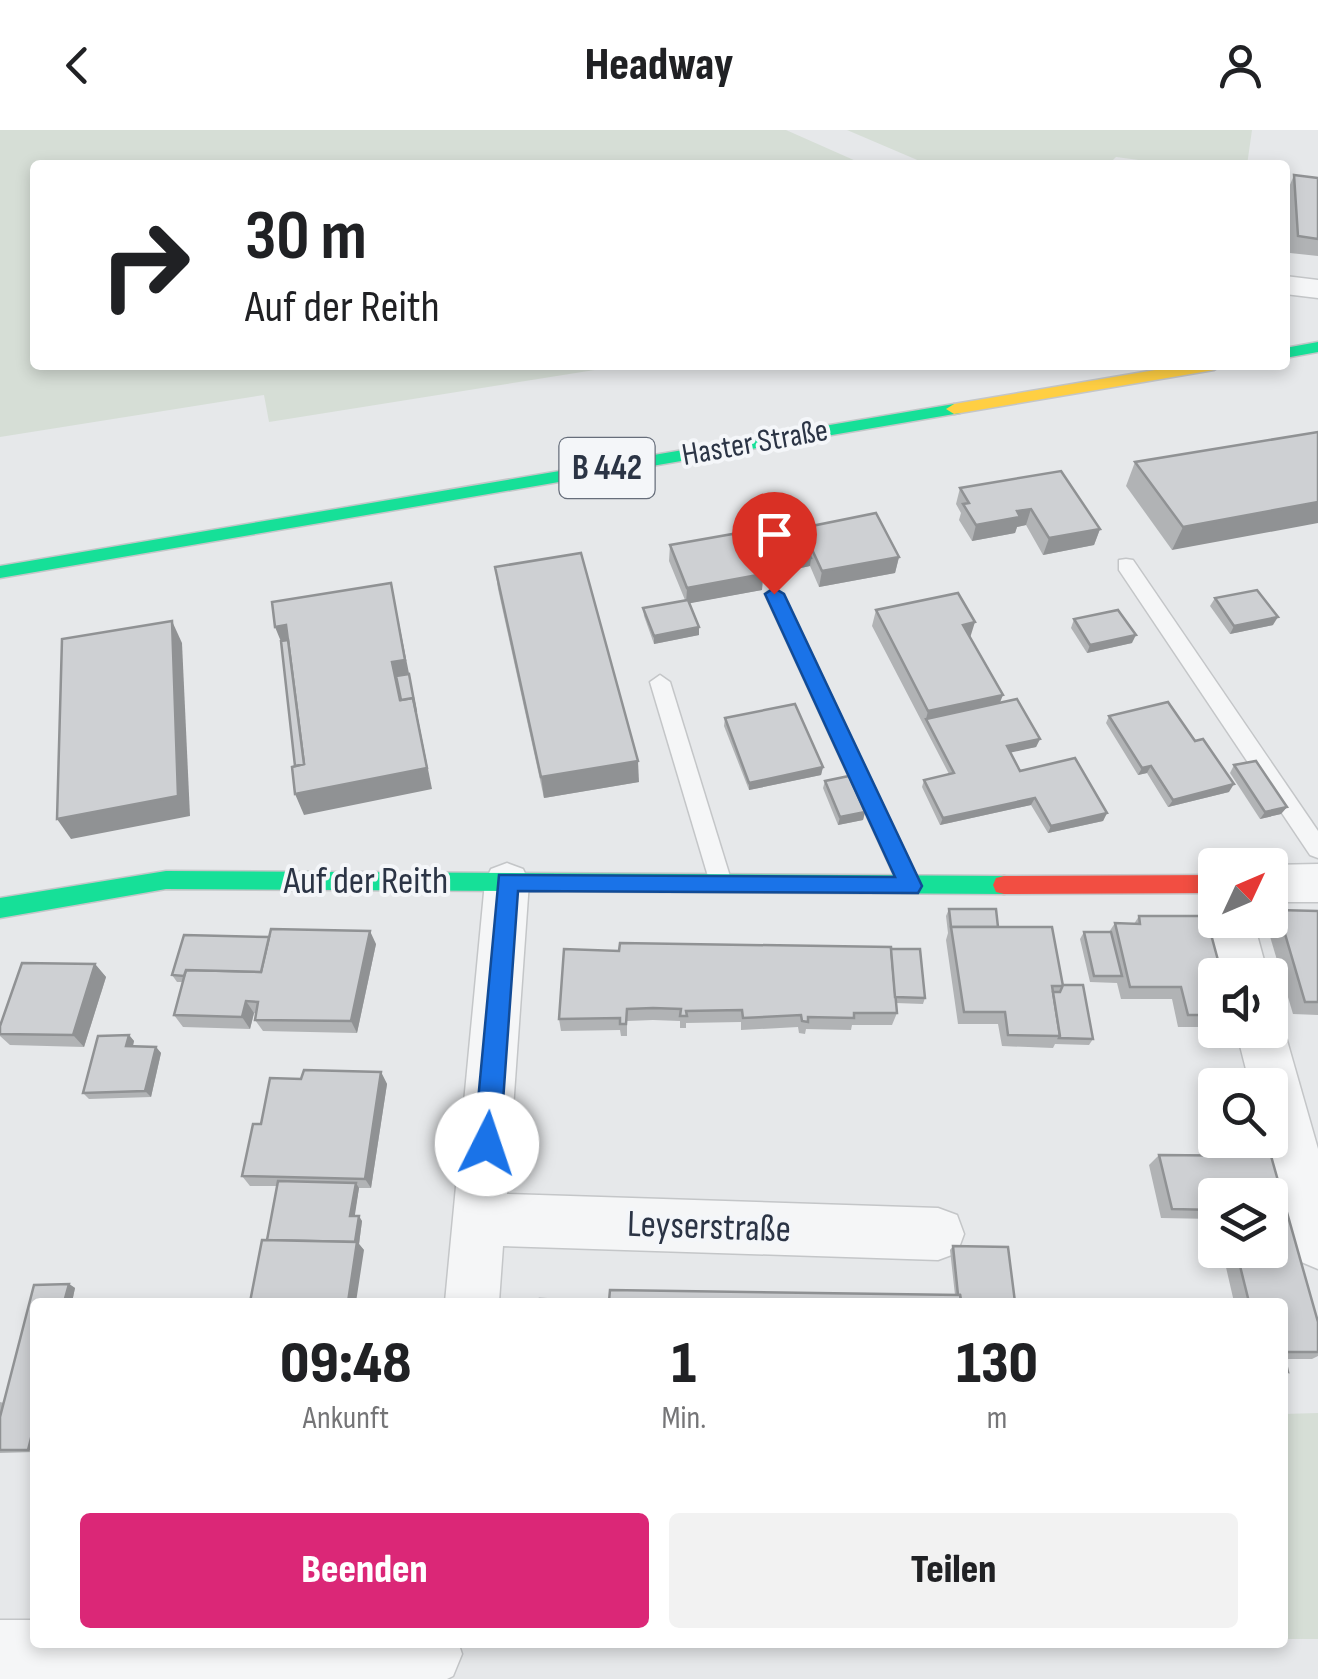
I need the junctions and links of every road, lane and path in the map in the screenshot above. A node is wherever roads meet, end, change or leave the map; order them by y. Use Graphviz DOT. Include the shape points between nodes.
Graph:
graph roads {
  1 [pos="1290,286"];
  2 [pos="1318,289"];
  3 [pos="1318,347"];
  4 [pos="1290,352"];
  5 [pos="1185,370"];
  6 [pos="1126,565"];
  7 [pos="0,572"];
  8 [pos="774,594"];
  9 [pos="660,682"];
  10 [pos="1318,849"];
  11 [pos="507,882"];
  12 [pos="720,883"];
  13 [pos="1318,883"];
  14 [pos="1198,884"];
  15 [pos="1288,884"];
  16 [pos="910,886"];
  17 [pos="0,908"];
  18 [pos="1265,1048"];
  19 [pos="481,1220"];
  20 [pos="938,1234"];
  21 [pos="1318,1242"];
  22 [pos="472,1298"];
  23 [pos="0,1651"];
  24 [pos="431,1659"];
  1 -- 2 [label="street"];
  3 -- 4 [label="main road"];
  5 -- 7 [label="main road, Haster Straße / B 442"];
  6 -- 10 [label="lane"];
  8 -- 16 [label="lane"];
  9 -- 12 [label="lane"];
  11 -- 12 [label="main road, Auf der Reith"];
  11 -- 17 [label="main road, Auf der Reith" via="166,880"];
  11 -- 19 [label="street"];
  12 -- 16 [label="main road, Auf der Reith"];
  13 -- 15 [label="street"];
  14 -- 16 [label="main road, Auf der Reith"];
  18 -- 21 [label="street"];
  19 -- 20 [label="street, Leyserstraße"];
  19 -- 22 [label="street"];
  23 -- 24 [label="street"];
}
